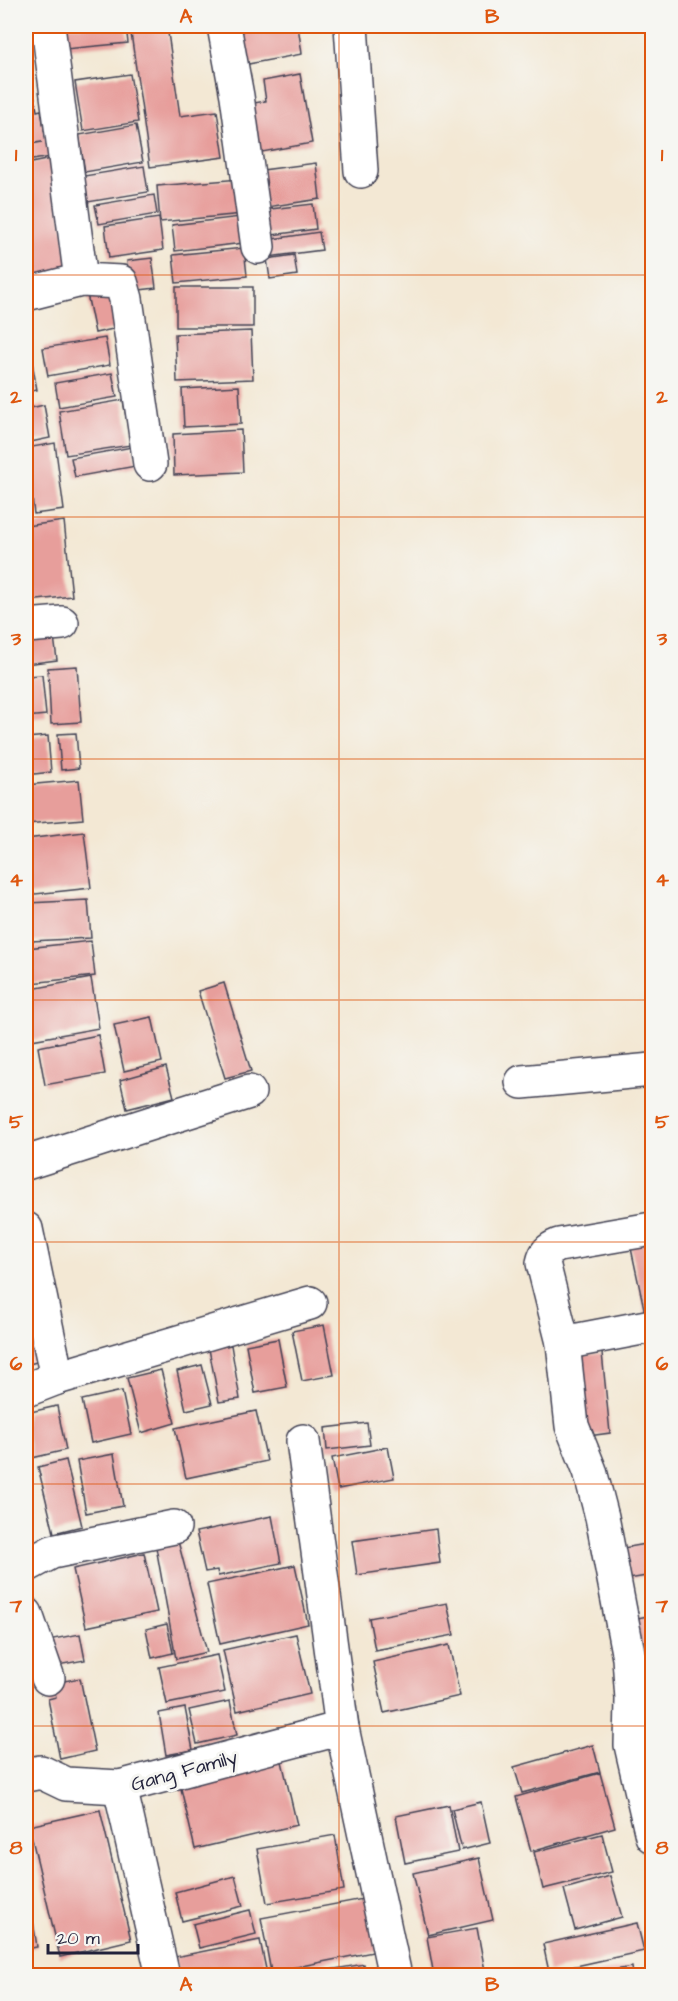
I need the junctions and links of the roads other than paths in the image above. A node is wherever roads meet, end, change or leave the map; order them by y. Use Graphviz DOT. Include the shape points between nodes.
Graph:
graph roads {
  1 [pos="48,26"];
  2 [pos="224,26"];
  3 [pos="351,26"];
  4 [pos="361,171"];
  5 [pos="258,247"];
  6 [pos="81,280"];
  7 [pos="26,294"];
  8 [pos="150,464"];
  9 [pos="62,623"];
  10 [pos="26,626"];
  11 [pos="652,1070"];
  12 [pos="522,1082"];
  13 [pos="249,1092"];
  14 [pos="26,1163"];
  15 [pos="26,1229"];
  16 [pos="652,1229"];
  17 [pos="310,1303"];
  18 [pos="652,1326"];
  19 [pos="562,1343"];
  20 [pos="57,1378"];
  21 [pos="26,1390"];
  22 [pos="303,1441"];
  23 [pos="174,1527"];
  24 [pos="26,1566"];
  25 [pos="26,1614"];
  26 [pos="48,1678"];
  27 [pos="342,1728"];
  28 [pos="26,1775"];
  29 [pos="120,1787"];
  30 [pos="652,1836"];
  31 [pos="163,1976"];
  32 [pos="395,1976"];
  1 -- 6 [label="street"];
  2 -- 5 [label="street"];
  3 -- 4 [label="street"];
  6 -- 7 [label="street"];
  6 -- 8 [label="street" via="121,282"];
  9 -- 10 [label="street"];
  11 -- 12 [label="street"];
  13 -- 14 [label="street"];
  15 -- 20 [label="street"];
  16 -- 19 [label="street" via="550,1248 543,1263"];
  17 -- 20 [label="street"];
  18 -- 19 [label="street"];
  19 -- 30 [label="street" via="572,1426 590,1471 602,1517 628,1658 631,1745"];
  20 -- 21 [label="street"];
  22 -- 27 [label="street"];
  23 -- 24 [label="street" via="52,1552"];
  25 -- 26 [label="street"];
  27 -- 29 [label="street, Gang Family"];
  27 -- 32 [label="street"];
  28 -- 29 [label="street, Gang Family" via="41,1772 66,1784"];
  29 -- 31 [label="street"];
}
